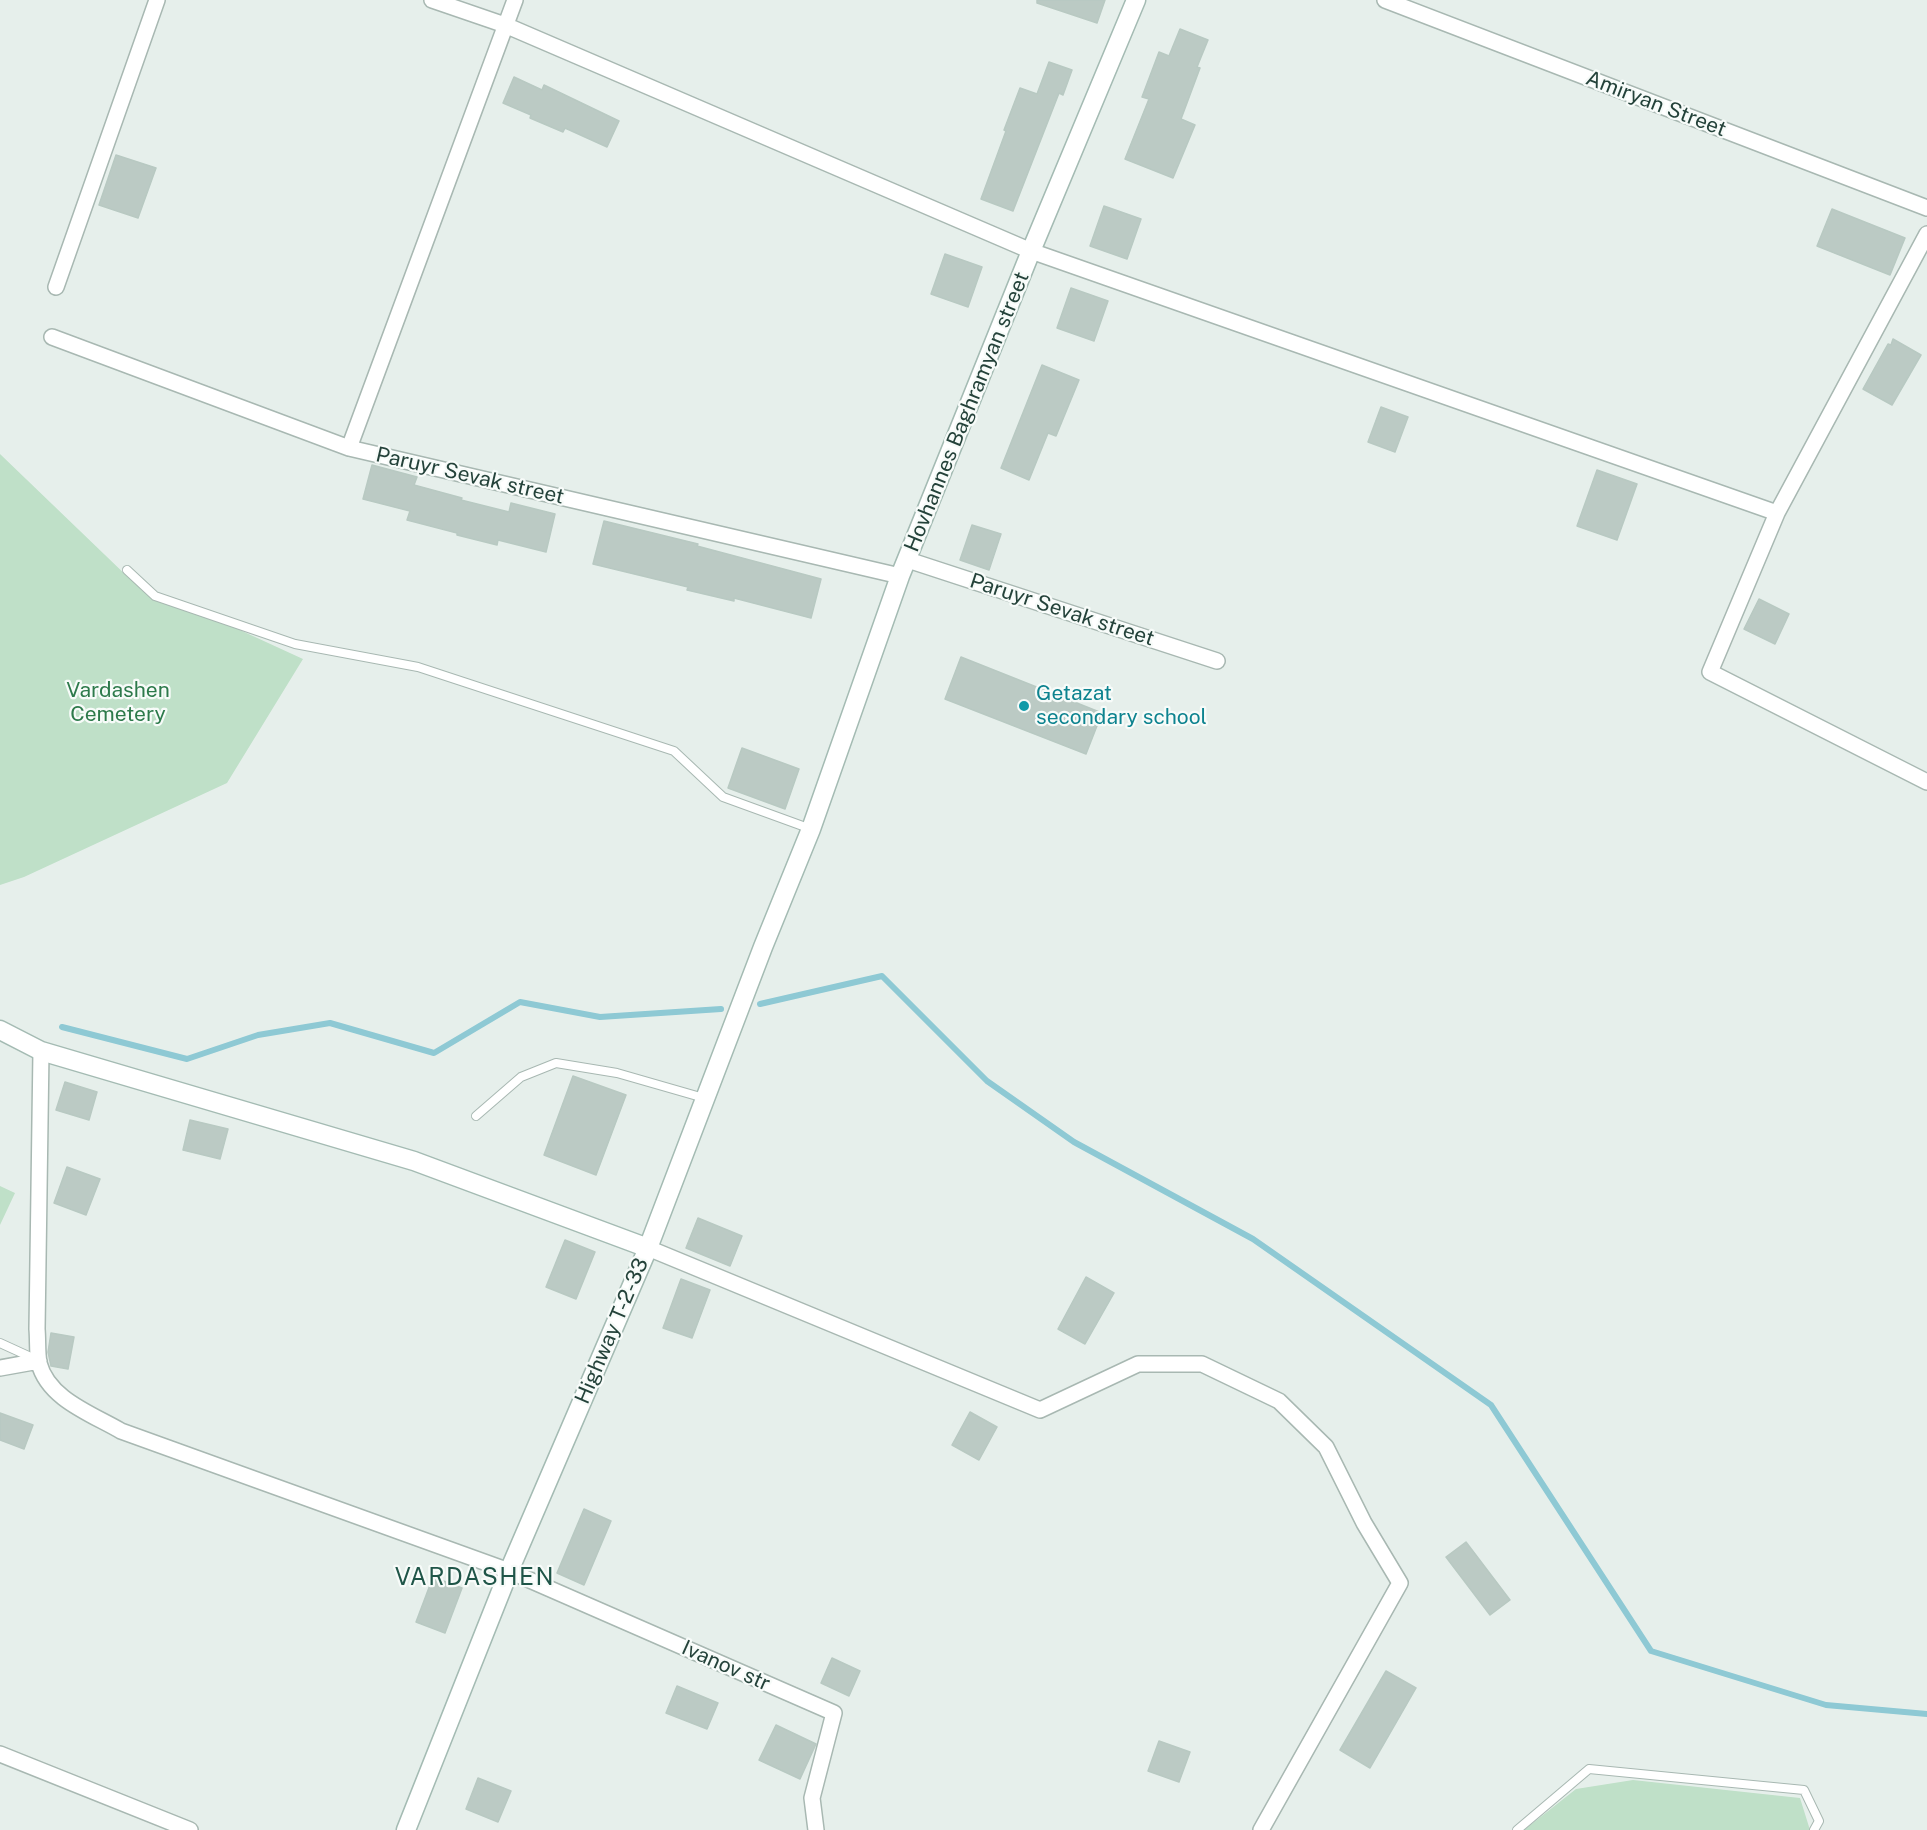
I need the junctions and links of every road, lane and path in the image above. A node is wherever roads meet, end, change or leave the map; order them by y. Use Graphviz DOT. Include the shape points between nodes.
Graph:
graph roads {
  1 [pos="157,0"];
  2 [pos="432,0"];
  3 [pos="515,0"];
  4 [pos="1136,0"];
  5 [pos="1385,0"];
  6 [pos="505,25"];
  7 [pos="1927,208"];
  8 [pos="1927,234"];
  9 [pos="1031,251"];
  10 [pos="56,287"];
  11 [pos="52,336"];
  12 [pos="349,448"];
  13 [pos="1777,513"];
  14 [pos="904,568"];
  15 [pos="127,570"];
  16 [pos="1217,661"];
  17 [pos="1927,782"];
  18 [pos="811,829"];
  19 [pos="0,1030"];
  20 [pos="41,1051"];
  21 [pos="706,1098"];
  22 [pos="476,1116"];
  23 [pos="648,1248"];
  24 [pos="0,1343"];
  25 [pos="39,1361"];
  26 [pos="0,1368"];
  27 [pos="509,1571"];
  28 [pos="0,1754"];
  29 [pos="190,1830"];
  30 [pos="406,1830"];
  31 [pos="816,1830"];
  32 [pos="1261,1830"];
  33 [pos="1517,1830"];
  34 [pos="1814,1830"];
  1 -- 10 [label="street"];
  2 -- 6 [label="street"];
  3 -- 6 [label="street"];
  4 -- 9 [label="street, Hovhannes Baghramyan street"];
  5 -- 7 [label="street, Amiryan Street"];
  6 -- 9 [label="street"];
  6 -- 12 [label="street"];
  8 -- 13 [label="street"];
  9 -- 13 [label="street"];
  9 -- 14 [label="street, Hovhannes Baghramyan street"];
  11 -- 12 [label="street, Paruyr Sevak street"];
  12 -- 14 [label="street, Paruyr Sevak street"];
  13 -- 17 [label="street" via="1710,672"];
  14 -- 16 [label="street, Paruyr Sevak street"];
  14 -- 18 [label="street, Hovhannes Baghramyan street"];
  15 -- 18 [label="lane" via="155,596 295,644 418,667 674,751 723,797"];
  18 -- 21 [label="street, Highway T-2-33"];
  19 -- 20 [label="street"];
  20 -- 23 [label="street" via="414,1161"];
  20 -- 25 [label="street"];
  21 -- 22 [label="lane" via="617,1073 556,1063 521,1077"];
  21 -- 23 [label="street, Highway T-2-33"];
  23 -- 27 [label="street, Highway T-2-33"];
  23 -- 32 [label="street" via="1040,1410 1138,1364 1202,1364 1279,1401 1326,1447 1400,1583"];
  24 -- 25 [label="lane"];
  25 -- 26 [label="street"];
  25 -- 27 [label="street" via="48,1383 66,1400 121,1431"];
  27 -- 30 [label="street, Highway T-2-33"];
  27 -- 31 [label="street, Ivanov str" via="834,1713 812,1798"];
  28 -- 29 [label="street"];
  33 -- 34 [label="lane" via="1589,1769 1804,1791 1819,1821"];
}
